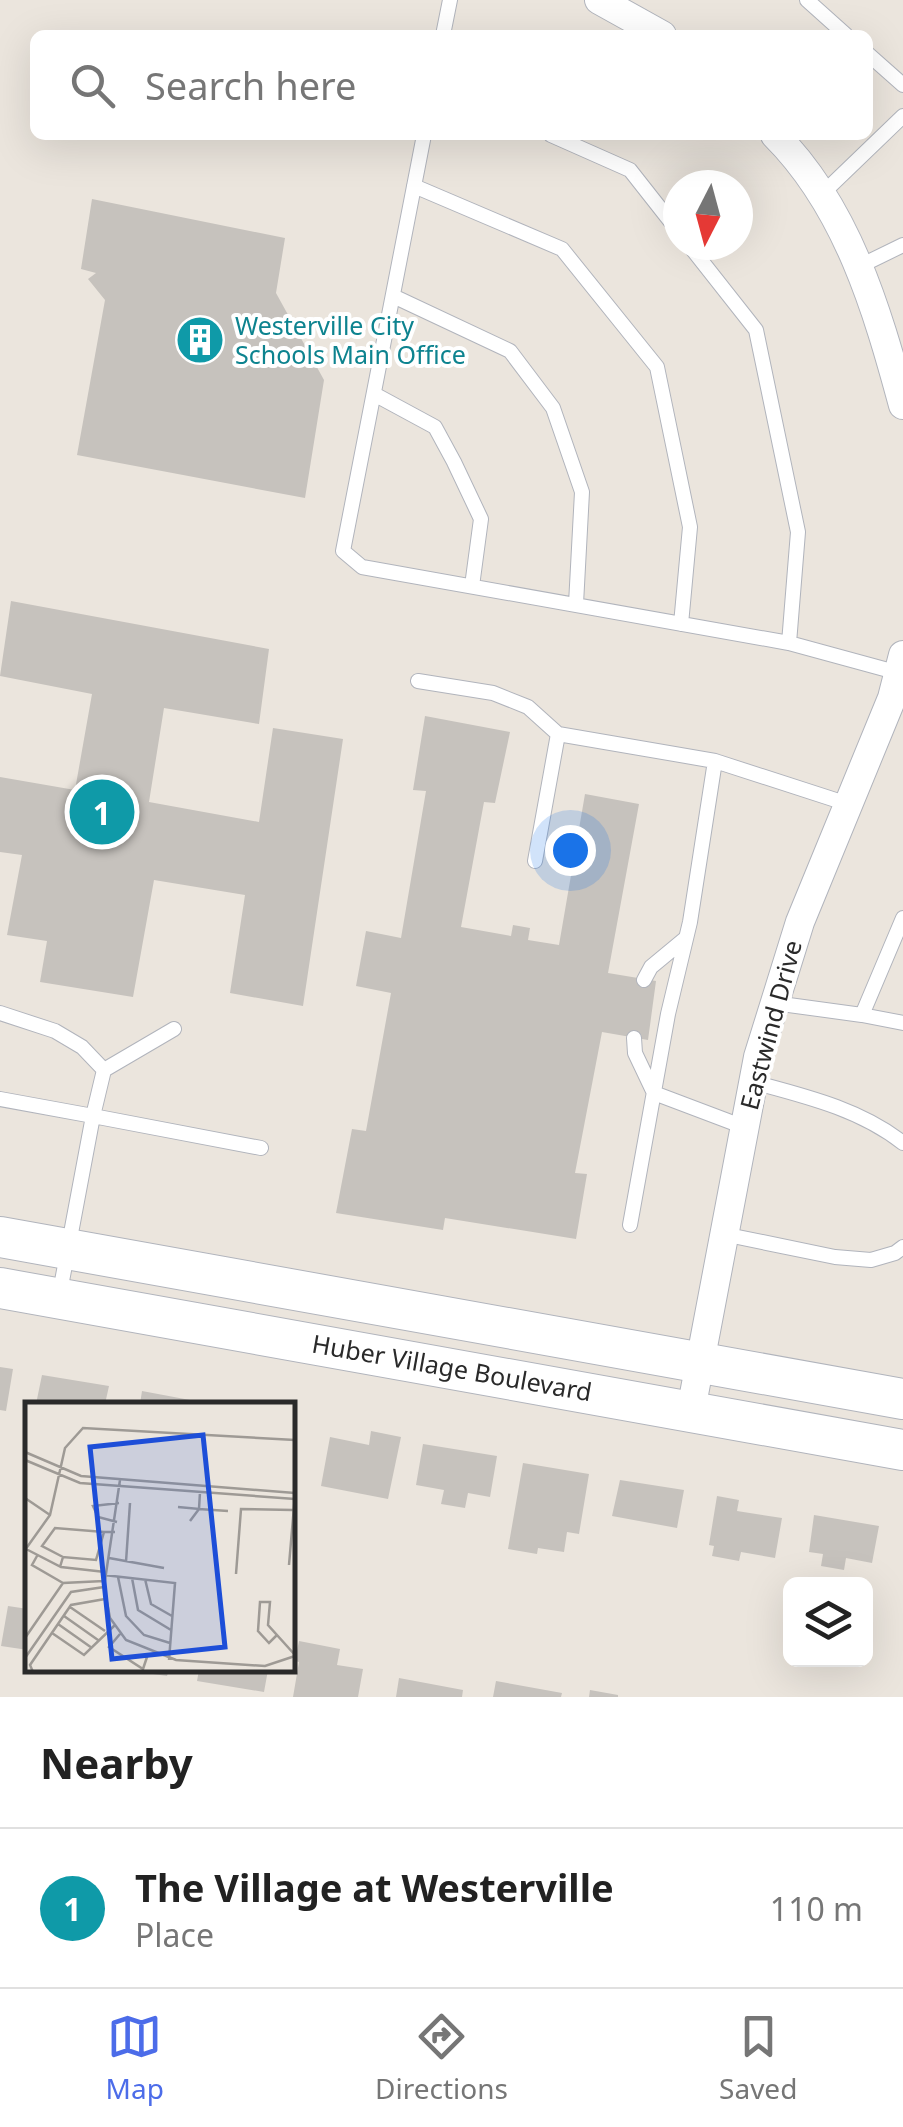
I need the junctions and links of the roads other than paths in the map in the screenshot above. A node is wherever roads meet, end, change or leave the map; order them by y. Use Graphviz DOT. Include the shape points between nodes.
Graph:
graph roads {
  1 [pos="450,0"];
  2 [pos="807,0"];
  3 [pos="615,4"];
  4 [pos="444,30"];
  5 [pos="654,30"];
  6 [pos="840,30"];
  7 [pos="873,58"];
  8 [pos="903,85"];
  9 [pos="903,116"];
  10 [pos="423,140"];
  11 [pos="563,140"];
  12 [pos="779,140"];
  13 [pos="414,186"];
  14 [pos="822,194"];
  15 [pos="663,212"];
  16 [pos="903,246"];
  17 [pos="701,260"];
  18 [pos="858,267"];
  19 [pos="393,296"];
  20 [pos="374,394"];
  21 [pos="903,405"];
  22 [pos="472,586"];
  23 [pos="576,604"];
  24 [pos="681,624"];
  25 [pos="788,643"];
  26 [pos="418,681"];
  27 [pos="899,682"];
  28 [pos="558,734"];
  29 [pos="715,761"];
  30 [pos="848,804"];
  31 [pos="536,861"];
  32 [pos="903,918"];
  33 [pos="686,938"];
  34 [pos="644,980"];
  35 [pos="774,1003"];
  36 [pos="0,1013"];
  37 [pos="862,1015"];
  38 [pos="903,1023"];
  39 [pos="174,1030"];
  40 [pos="634,1038"];
  41 [pos="104,1070"];
  42 [pos="753,1082"];
  43 [pos="654,1093"];
  44 [pos="0,1099"];
  45 [pos="93,1116"];
  46 [pos="744,1127"];
  47 [pos="903,1143"];
  48 [pos="261,1148"];
  49 [pos="630,1224"];
  50 [pos="723,1234"];
  51 [pos="0,1237"];
  52 [pos="903,1247"];
  53 [pos="68,1248"];
  54 [pos="0,1288"];
  55 [pos="59,1298"];
  56 [pos="699,1361"];
  57 [pos="903,1399"];
  58 [pos="690,1410"];
  59 [pos="903,1450"];
  1 -- 4 [label="lane"];
  2 -- 6 [label="lane"];
  3 -- 5 [label="street"];
  7 -- 8 [label="lane"];
  9 -- 14 [label="lane"];
  10 -- 13 [label="lane"];
  11 -- 15 [label="lane" via="630,170"];
  12 -- 14 [label="street"];
  13 -- 19 [label="lane"];
  13 -- 24 [label="lane" via="562,249 657,367 690,527"];
  14 -- 18 [label="street"];
  16 -- 18 [label="lane"];
  17 -- 25 [label="lane" via="756,330 798,532"];
  18 -- 21 [label="street"];
  19 -- 20 [label="lane"];
  19 -- 23 [label="lane" via="510,351 552,408 582,492"];
  20 -- 22 [label="lane" via="435,427 454,462 481,518"];
  20 -- 22 [label="lane" via="344,551 362,567"];
  22 -- 23 [label="lane"];
  23 -- 24 [label="lane"];
  24 -- 25 [label="lane"];
  25 -- 27 [label="lane"];
  26 -- 28 [label="lane" via="493,693 528,707"];
  27 -- 30 [label="street, Eastwind Drive"];
  28 -- 29 [label="lane"];
  28 -- 31 [label="lane"];
  29 -- 30 [label="lane"];
  29 -- 33 [label="lane"];
  30 -- 35 [label="street, Eastwind Drive"];
  32 -- 37 [label="lane"];
  33 -- 34 [label="lane"];
  33 -- 43 [label="lane"];
  35 -- 37 [label="lane"];
  35 -- 42 [label="street, Eastwind Drive"];
  36 -- 41 [label="lane" via="55,1031"];
  37 -- 38 [label="lane"];
  39 -- 41 [label="lane"];
  40 -- 43 [label="lane" via="634,1054"];
  41 -- 45 [label="lane"];
  42 -- 46 [label="street, Eastwind Drive"];
  42 -- 47 [label="lane" via="840,1108"];
  43 -- 46 [label="lane"];
  43 -- 49 [label="lane"];
  44 -- 45 [label="lane"];
  45 -- 48 [label="lane"];
  45 -- 53 [label="lane"];
  46 -- 50 [label="street, Eastwind Drive"];
  50 -- 52 [label="lane" via="871,1260"];
  50 -- 56 [label="street, Eastwind Drive"];
  51 -- 53 [label="street, Huber Village Boulevard"];
  53 -- 55 [label="lane"];
  53 -- 56 [label="street, Huber Village Boulevard"];
  54 -- 55 [label="street, Huber Village Boulevard"];
  55 -- 58 [label="street, Huber Village Boulevard"];
  56 -- 57 [label="street, Huber Village Boulevard"];
  56 -- 58 [label="street, Eastwind Drive"];
  58 -- 59 [label="street, Huber Village Boulevard"];
}
